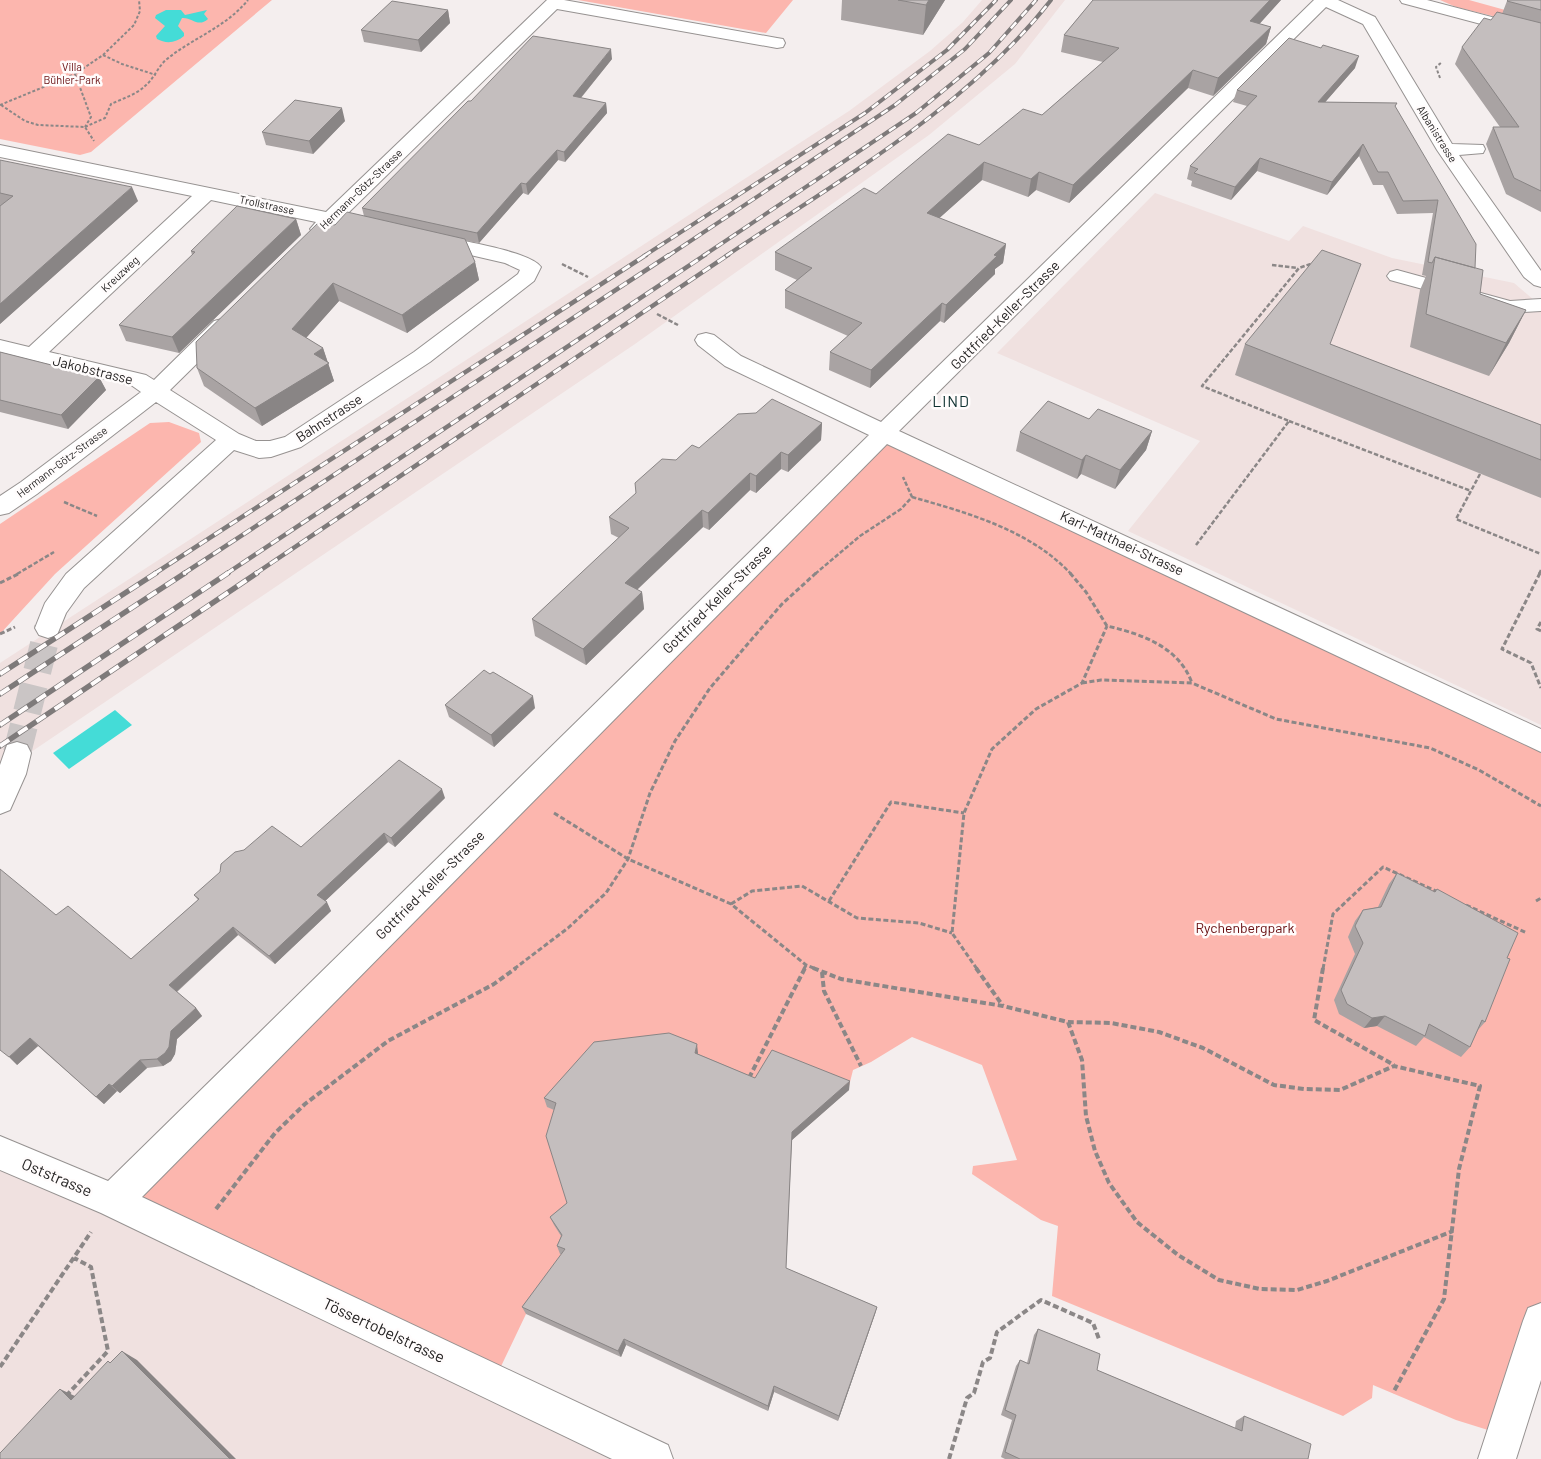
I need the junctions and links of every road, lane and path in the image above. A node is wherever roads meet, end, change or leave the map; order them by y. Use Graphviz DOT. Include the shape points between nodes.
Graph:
graph roads {
  1 [pos="139,0"];
  2 [pos="248,0"];
  3 [pos="1324,0"];
  4 [pos="1418,1"];
  5 [pos="555,2"];
  6 [pos="1541,35"];
  7 [pos="777,43"];
  8 [pos="103,55"];
  9 [pos="75,74"];
  10 [pos="156,75"];
  11 [pos="0,105"];
  12 [pos="84,127"];
  13 [pos="98,146"];
  14 [pos="1476,148"];
  15 [pos="1446,150"];
  16 [pos="0,151"];
  17 [pos="207,193"];
  18 [pos="331,218"];
  19 [pos="303,246"];
  20 [pos="1316,262"];
  21 [pos="562,264"];
  22 [pos="1272,265"];
  23 [pos="531,266"];
  24 [pos="1299,268"];
  25 [pos="1538,274"];
  26 [pos="1397,276"];
  27 [pos="588,277"];
  28 [pos="1541,305"];
  29 [pos="233,315"];
  30 [pos="706,340"];
  31 [pos="0,347"];
  32 [pos="33,355"];
  33 [pos="156,391"];
  34 [pos="1289,421"];
  35 [pos="884,433"];
  36 [pos="231,439"];
  37 [pos="1480,474"];
  38 [pos="1471,491"];
  39 [pos="912,497"];
  40 [pos="0,507"];
  41 [pos="98,516"];
  42 [pos="92,522"];
  43 [pos="60,548"];
  44 [pos="1541,554"];
  45 [pos="1178,570"];
  46 [pos="1541,570"];
  47 [pos="0,583"];
  48 [pos="1541,622"];
  49 [pos="1107,626"];
  50 [pos="48,628"];
  51 [pos="1541,631"];
  52 [pos="1082,682"];
  53 [pos="1192,683"];
  54 [pos="1541,688"];
  55 [pos="1541,741"];
  56 [pos="17,753"];
  57 [pos="522,793"];
  58 [pos="0,802"];
  59 [pos="1541,806"];
  60 [pos="964,813"];
  61 [pos="628,859"];
  62 [pos="1446,896"];
  63 [pos="1541,898"];
  64 [pos="829,901"];
  65 [pos="1536,901"];
  66 [pos="731,904"];
  67 [pos="1464,904"];
  68 [pos="952,933"];
  69 [pos="1527,934"];
  70 [pos="806,964"];
  71 [pos="822,972"];
  72 [pos="1003,1006"];
  73 [pos="1068,1022"];
  74 [pos="861,1066"];
  75 [pos="1394,1066"];
  76 [pos="746,1083"];
  77 [pos="0,1153"];
  78 [pos="113,1201"];
  79 [pos="1453,1231"];
  80 [pos="192,1239"];
  81 [pos="74,1258"];
  82 [pos="1541,1321"];
  83 [pos="1099,1339"];
  84 [pos="0,1367"];
  85 [pos="1393,1393"];
  86 [pos="60,1402"];
  87 [pos="654,1459"];
  88 [pos="949,1459"];
  89 [pos="1496,1459"];
  1 -- 8 [label="path" via="140,11 134,25"];
  2 -- 10 [label="path" via="208,34 165,60"];
  3 -- 15 [label="street, Albanistrasse" via="1368,21"];
  3 -- 35 [label="street, Gottfried-Keller-Strasse"];
  4 -- 6 [label="street"];
  5 -- 7 [label="street"];
  5 -- 18 [label="street, Hermann-Götz-Strasse"];
  8 -- 9 [label="path"];
  8 -- 10 [label="path"];
  9 -- 11 [label="path"];
  9 -- 12 [label="path" via="91,116"];
  10 -- 12 [label="path" via="144,88 111,104 105,118"];
  11 -- 12 [label="path" via="25,121 38,125"];
  12 -- 13 [label="path"];
  14 -- 15 [label="street"];
  15 -- 25 [label="street, Albanistrasse"];
  16 -- 17 [label="street, Trollstrasse"];
  17 -- 18 [label="street, Trollstrasse"];
  17 -- 32 [label="street, Kreuzweg"];
  18 -- 19 [label="street, Hermann-Götz-Strasse"];
  18 -- 23 [label="street, Trollstrasse" via="511,258"];
  20 -- 24 [label="path"];
  21 -- 27 [label="path"];
  22 -- 24 [label="path"];
  23 -- 36 [label="street, Bahnstrasse" via="527,278 422,357 293,442 259,450"];
  24 -- 34 [label="path" via="1202,386"];
  26 -- 28 [label="street" via="1510,307"];
  29 -- 33 [label="street, Hermann-Götz-Strasse"];
  30 -- 35 [label="street, Karl-Matthaei-Strasse" via="733,361"];
  31 -- 32 [label="street, Jakobstrasse"];
  32 -- 33 [label="street, Jakobstrasse" via="138,380"];
  33 -- 36 [label="street, Jakobstrasse"];
  33 -- 40 [label="street, Hermann-Götz-Strasse" via="30,488"];
  34 -- 38 [label="path"];
  34 -- 45 [label="path"];
  35 -- 39 [label="path"];
  35 -- 45 [label="street, Karl-Matthaei-Strasse"];
  35 -- 57 [label="street, Gottfried-Keller-Strasse"];
  36 -- 50 [label="street" via="75,581 54,610"];
  37 -- 38 [label="path"];
  38 -- 44 [label="path" via="1456,519"];
  39 -- 49 [label="path" via="1011,531 1059,562 1090,596"];
  39 -- 61 [label="path" via="901,509 860,536 782,604 710,688 674,742 650,793"];
  41 -- 42 [label="path"];
  43 -- 47 [label="path"];
  45 -- 55 [label="street, Karl-Matthaei-Strasse"];
  46 -- 54 [label="path" via="1502,649 1531,663"];
  48 -- 51 [label="path" via="1537,629"];
  49 -- 52 [label="path"];
  49 -- 53 [label="path" via="1137,633 1164,647 1187,669"];
  52 -- 53 [label="path"];
  52 -- 60 [label="path" via="1036,709 992,749"];
  53 -- 59 [label="path" via="1276,718 1430,748 1479,770"];
  56 -- 58 [label="street"];
  57 -- 61 [label="path"];
  57 -- 78 [label="street, Gottfried-Keller-Strasse"];
  60 -- 64 [label="path" via="891,802"];
  60 -- 68 [label="path"];
  61 -- 66 [label="path"];
  61 -- 80 [label="path" via="606,893 568,928 494,984 388,1041 305,1104 275,1133"];
  62 -- 75 [label="path" via="1383,867 1333,914 1314,1020"];
  63 -- 65 [label="path"];
  64 -- 66 [label="path" via="802,886 752,891"];
  64 -- 68 [label="path" via="857,918 919,923"];
  66 -- 70 [label="path"];
  67 -- 69 [label="path"];
  68 -- 72 [label="path"];
  70 -- 71 [label="path"];
  70 -- 76 [label="path"];
  71 -- 72 [label="path" via="841,979"];
  71 -- 74 [label="path" via="824,991"];
  72 -- 73 [label="path"];
  73 -- 75 [label="path" via="1111,1023 1159,1032 1203,1048 1274,1085 1340,1090"];
  73 -- 79 [label="path" via="1082,1060 1086,1116 1095,1151 1109,1183 1137,1222 1178,1255 1219,1280 1260,1289 1297,1290"];
  75 -- 79 [label="path" via="1480,1086 1459,1169"];
  77 -- 78 [label="street, Oststrasse"];
  78 -- 80 [label="street, Tössertobelstrasse"];
  78 -- 81 [label="path"];
  79 -- 85 [label="path" via="1444,1299"];
  80 -- 87 [label="street, Tössertobelstrasse"];
  81 -- 84 [label="path"];
  81 -- 86 [label="path" via="91,1267 108,1351"];
  82 -- 89 [label="street"];
  83 -- 88 [label="path" via="1093,1323 1041,1300 998,1332 990,1358 983,1362 974,1393 967,1398"];
}
